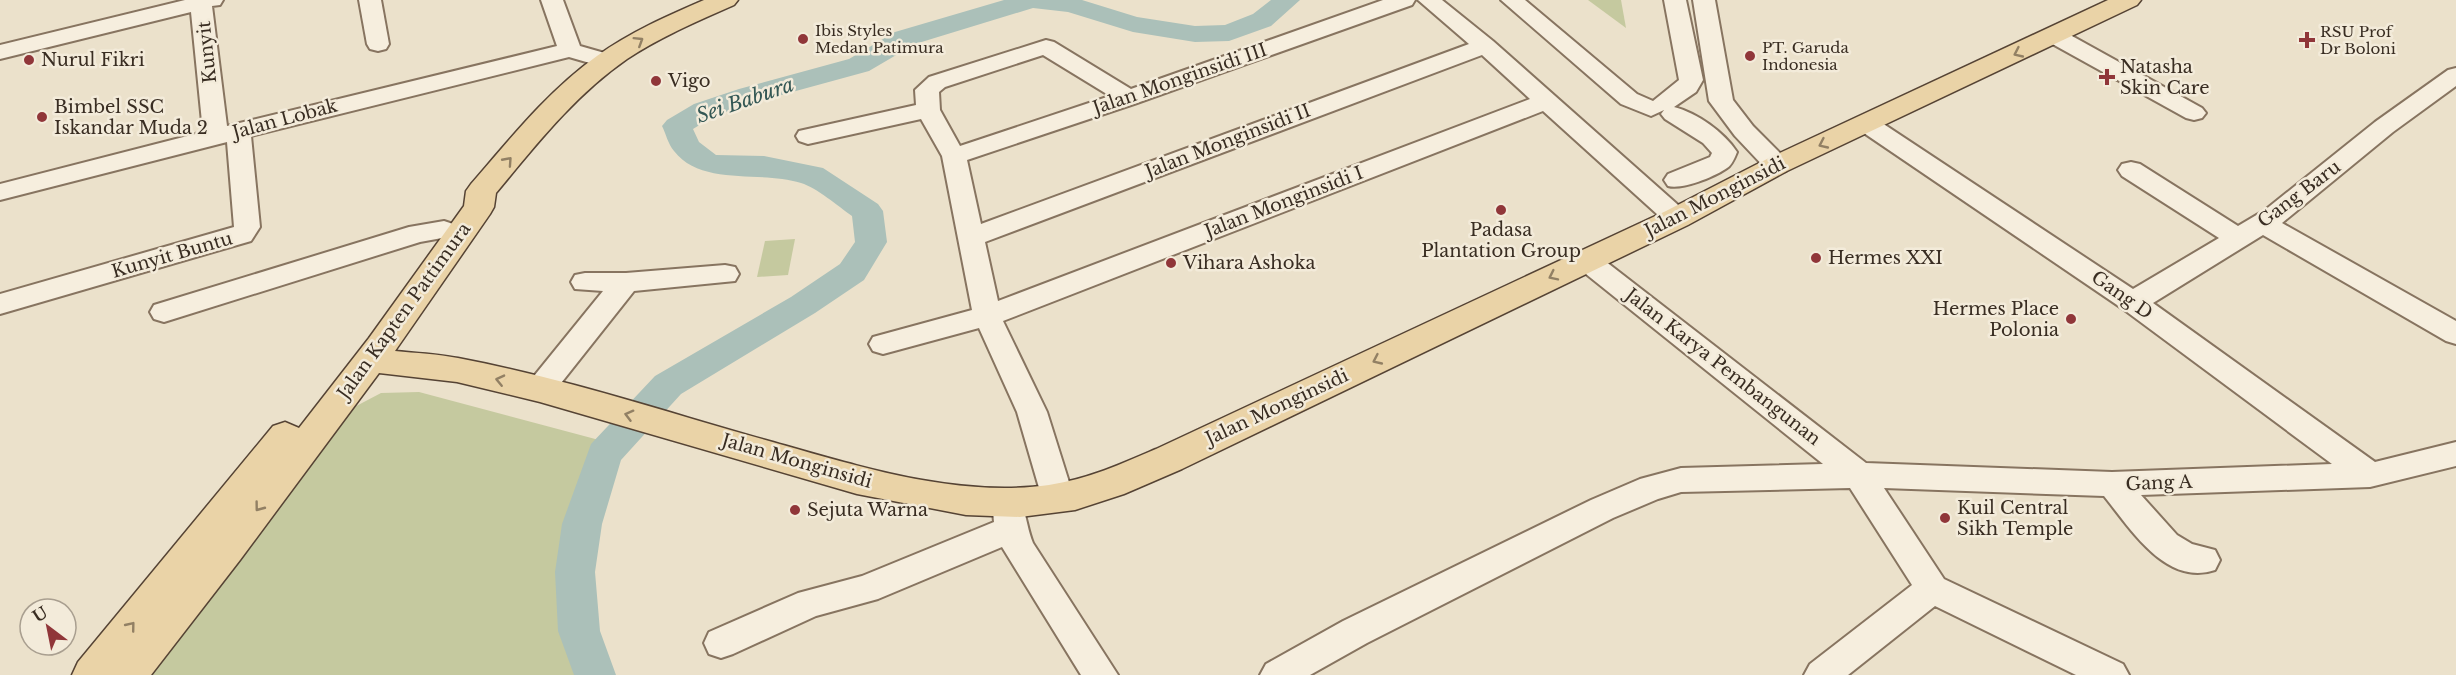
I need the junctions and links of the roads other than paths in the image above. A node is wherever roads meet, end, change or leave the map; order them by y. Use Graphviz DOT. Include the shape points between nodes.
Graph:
graph roads {
  1 [pos="370,0"];
  2 [pos="552,0"];
  3 [pos="725,0"];
  4 [pos="1404,0"];
  5 [pos="1429,0"];
  6 [pos="1512,0"];
  7 [pos="1675,0"];
  8 [pos="1704,0"];
  9 [pos="2128,0"];
  10 [pos="207,1"];
  11 [pos="2055,36"];
  12 [pos="378,44"];
  13 [pos="1485,46"];
  14 [pos="570,50"];
  15 [pos="0,52"];
  16 [pos="607,61"];
  17 [pos="2456,75"];
  18 [pos="1129,98"];
  19 [pos="1547,101"];
  20 [pos="1728,101"];
  21 [pos="1666,109"];
  22 [pos="928,110"];
  23 [pos="2194,113"];
  24 [pos="1867,124"];
  25 [pos="227,134"];
  26 [pos="807,136"];
  27 [pos="954,156"];
  28 [pos="1784,162"];
  29 [pos="2131,170"];
  30 [pos="1677,180"];
  31 [pos="0,192"];
  32 [pos="463,209"];
  33 [pos="1677,218"];
  34 [pos="2262,223"];
  35 [pos="970,238"];
  36 [pos="2238,238"];
  37 [pos="1586,260"];
  38 [pos="725,274"];
  39 [pos="585,282"];
  40 [pos="626,282"];
  41 [pos="2133,302"];
  42 [pos="0,304"];
  43 [pos="165,312"];
  44 [pos="987,316"];
  45 [pos="2456,334"];
  46 [pos="883,344"];
  47 [pos="370,360"];
  48 [pos="540,389"];
  49 [pos="2456,454"];
  50 [pos="1859,475"];
  51 [pos="2370,475"];
  52 [pos="2112,484"];
  53 [pos="1058,498"];
  54 [pos="1009,516"];
  55 [pos="2202,560"];
  56 [pos="1932,589"];
  57 [pos="721,643"];
  58 [pos="1824,674"];
  59 [pos="92,675"];
  60 [pos="126,675"];
  61 [pos="1100,675"];
  62 [pos="1278,675"];
  63 [pos="2111,675"];
  1 -- 12 [label="street"];
  2 -- 14 [label="street"];
  16 -- 3 [label="main road, Jalan Kapten Pattimura, one-way" via="644,37"];
  4 -- 18 [label="street, Jalan Monginsidi III"];
  5 -- 13 [label="street"];
  6 -- 21 [label="street" via="1629,99"];
  7 -- 21 [label="street" via="1691,80"];
  8 -- 20 [label="street"];
  9 -- 11 [label="main road, Jalan Monginsidi"];
  10 -- 15 [label="street"];
  10 -- 25 [label="street, Kunyit"];
  11 -- 23 [label="street"];
  11 -- 24 [label="main road, Jalan Monginsidi, one-way"];
  13 -- 19 [label="street"];
  13 -- 35 [label="street, Jalan Monginsidi II"];
  14 -- 16 [label="street"];
  14 -- 25 [label="street, Jalan Lobak"];
  32 -- 16 [label="main road, Jalan Kapten Pattimura, one-way" via="558,104"];
  17 -- 34 [label="street, Gang Baru"];
  18 -- 22 [label="street" via="1046,47 937,82 927,90"];
  18 -- 27 [label="street, Jalan Monginsidi III"];
  19 -- 33 [label="street"];
  19 -- 44 [label="street, Jalan Monginsidi I"];
  20 -- 21 [label="street"];
  20 -- 28 [label="street"];
  21 -- 30 [label="street" via="1712,138 1725,152 1724,159 1715,165"];
  22 -- 26 [label="street"];
  22 -- 27 [label="street"];
  24 -- 28 [label="main road, Jalan Monginsidi, one-way"];
  24 -- 41 [label="street, Gang D"];
  25 -- 31 [label="street, Jalan Lobak"];
  25 -- 42 [label="street, Kunyit Buntu" via="247,227 242,235"];
  27 -- 35 [label="street"];
  28 -- 33 [label="main road, Jalan Monginsidi"];
  29 -- 36 [label="street"];
  32 -- 43 [label="street" via="418,233"];
  32 -- 47 [label="main road, Jalan Kapten Pattimura" via="479,207"];
  59 -- 32 [label="main road, Jalan Kapten Pattimura, one-way"];
  33 -- 37 [label="main road, Jalan Monginsidi"];
  34 -- 36 [label="street, Gang Baru"];
  34 -- 45 [label="street"];
  35 -- 44 [label="street"];
  36 -- 41 [label="street, Gang Baru"];
  37 -- 50 [label="street, Jalan Karya Pembangunan"];
  37 -- 53 [label="main road, Jalan Monginsidi, one-way" via="1169,459 1099,488"];
  38 -- 40 [label="street"];
  39 -- 40 [label="street"];
  40 -- 48 [label="street"];
  41 -- 51 [label="street, Gang D"];
  44 -- 46 [label="street, Jalan Monginsidi I"];
  44 -- 53 [label="street" via="1032,412"];
  48 -- 47 [label="main road, Jalan Monginsidi, one-way" via="457,370"];
  47 -- 60 [label="main road, Jalan Kapten Pattimura, one-way"];
  54 -- 48 [label="main road, Jalan Monginsidi, one-way" via="857,480"];
  49 -- 51 [label="street, Gang A"];
  50 -- 52 [label="street, Gang A"];
  50 -- 56 [label="street, Jalan Karya Pembangunan"];
  50 -- 62 [label="street, Gang A" via="1698,478 1651,488 1508,555"];
  51 -- 52 [label="street, Gang A"];
  52 -- 55 [label="street" via="2165,545 2185,557"];
  53 -- 54 [label="main road, Jalan Monginsidi"];
  54 -- 57 [label="street" via="866,590 810,603"];
  54 -- 61 [label="street" via="1019,549"];
  56 -- 58 [label="street"];
  56 -- 63 [label="street"];
}
